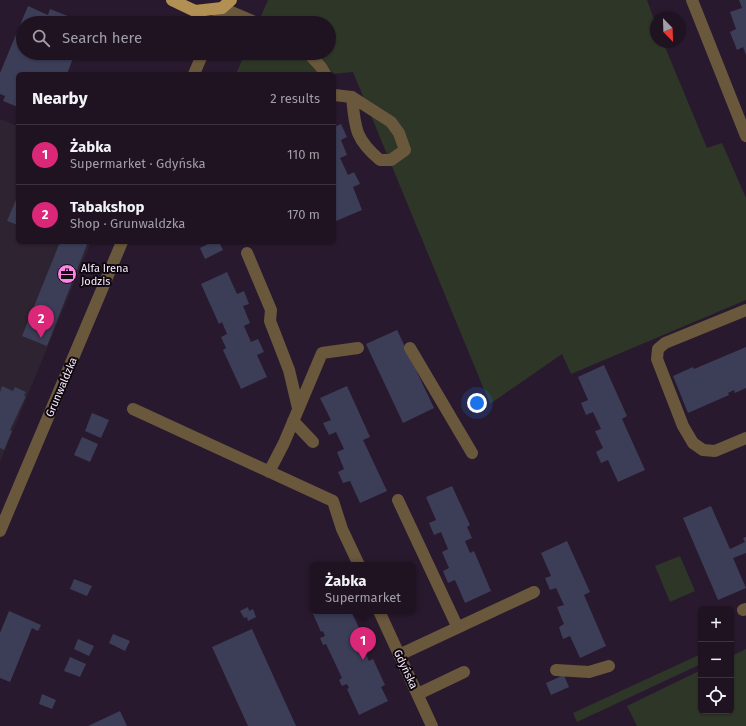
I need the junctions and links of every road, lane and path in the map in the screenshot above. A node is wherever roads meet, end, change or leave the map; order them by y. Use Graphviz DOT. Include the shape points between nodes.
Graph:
graph roads {
  1 [pos="172,0"];
  2 [pos="692,0"];
  3 [pos="223,2"];
  4 [pos="194,11"];
  5 [pos="200,16"];
  6 [pos="218,16"];
  7 [pos="246,16"];
  8 [pos="200,60"];
  9 [pos="314,60"];
  10 [pos="195,72"];
  11 [pos="324,72"];
  12 [pos="336,95"];
  13 [pos="352,97"];
  14 [pos="746,136"];
  15 [pos="121,244"];
  16 [pos="247,253"];
  17 [pos="746,310"];
  18 [pos="358,348"];
  19 [pos="410,348"];
  20 [pos="298,408"];
  21 [pos="133,409"];
  22 [pos="293,421"];
  23 [pos="746,438"];
  24 [pos="313,442"];
  25 [pos="472,453"];
  26 [pos="269,472"];
  27 [pos="398,500"];
  28 [pos="0,531"];
  29 [pos="357,562"];
  30 [pos="534,592"];
  31 [pos="381,614"];
  32 [pos="457,626"];
  33 [pos="399,655"];
  34 [pos="608,666"];
  35 [pos="556,670"];
  36 [pos="464,672"];
  37 [pos="418,694"];
  38 [pos="432,726"];
  1 -- 4 [label="main road"];
  2 -- 14 [label="street"];
  3 -- 4 [label="main road"];
  3 -- 6 [label="street"];
  3 -- 7 [label="street"];
  4 -- 5 [label="street"];
  8 -- 10 [label="street"];
  9 -- 11 [label="street"];
  12 -- 13 [label="street"];
  13 -- 13 [label="street" via="354,125 365,147 380,160 391,160 405,150 399,133 391,122"];
  15 -- 28 [label="street, Grunwaldzka"];
  16 -- 20 [label="street" via="271,310 270,321 289,370"];
  17 -- 23 [label="street" via="665,343 658,350 657,359 693,443 703,450 715,451"];
  18 -- 20 [label="street" via="322,353"];
  19 -- 25 [label="street"];
  20 -- 22 [label="street"];
  21 -- 26 [label="street"];
  22 -- 24 [label="street"];
  22 -- 26 [label="street"];
  26 -- 29 [label="street" via="333,502"];
  27 -- 32 [label="street"];
  30 -- 32 [label="street"];
  31 -- 33 [label="street, Gdyńska"];
  32 -- 33 [label="street"];
  33 -- 37 [label="street, Gdyńska"];
  34 -- 35 [label="street" via="589,672"];
  36 -- 37 [label="street"];
  37 -- 38 [label="street, Gdyńska"];
}
